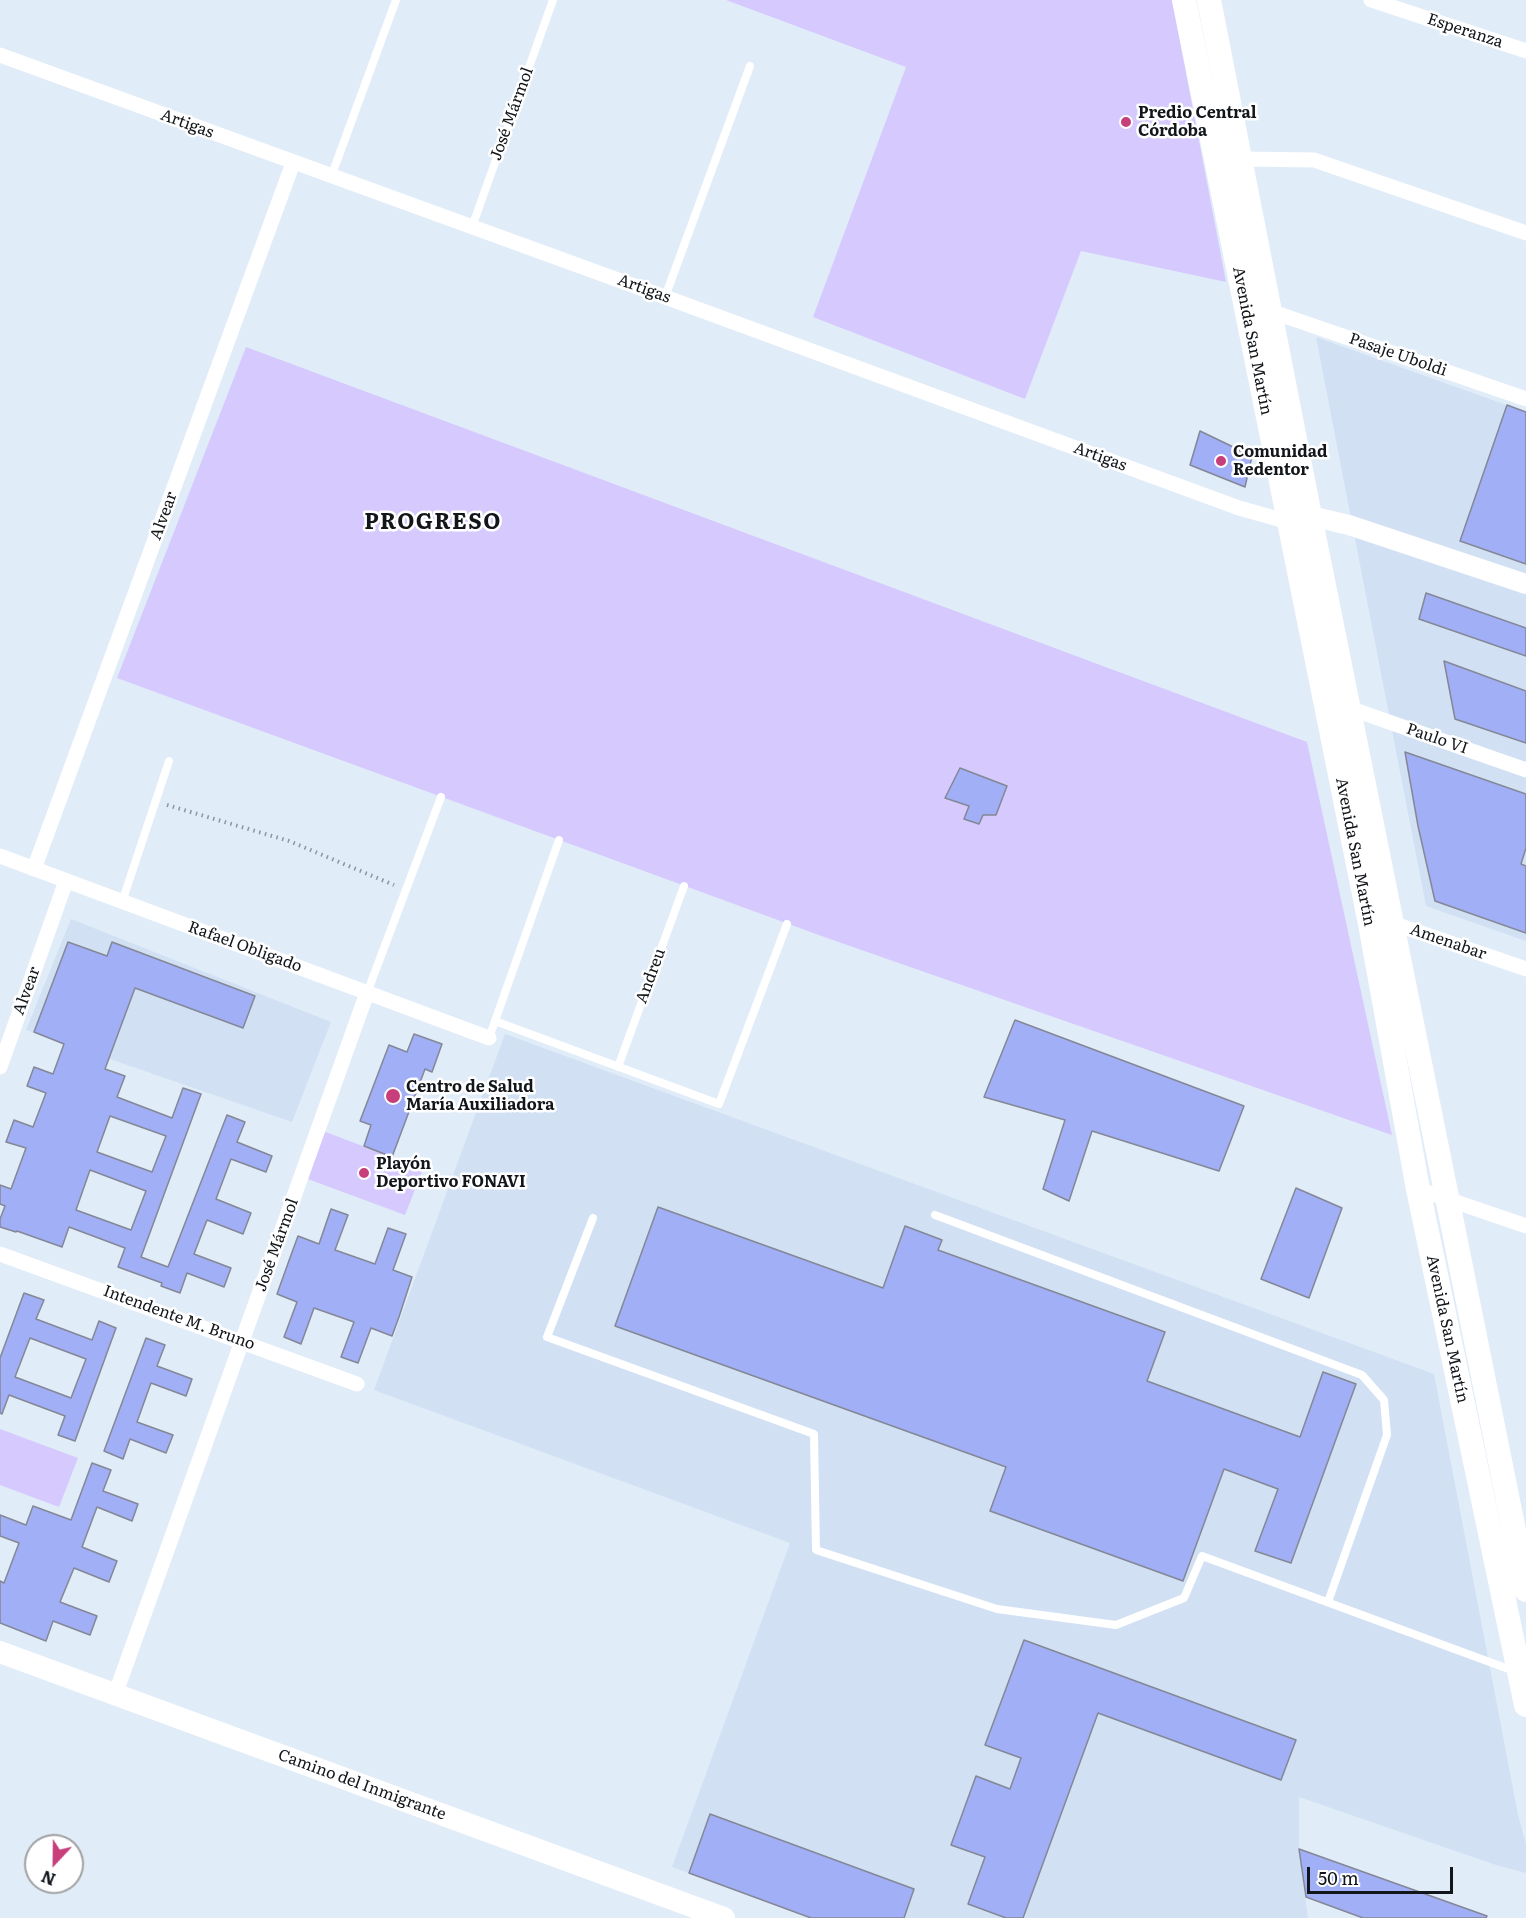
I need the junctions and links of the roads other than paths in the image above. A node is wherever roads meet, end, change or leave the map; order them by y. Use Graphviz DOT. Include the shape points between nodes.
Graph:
graph roads {
  1 [pos="396,0"];
  2 [pos="553,0"];
  3 [pos="1184,0"];
  4 [pos="1209,0"];
  5 [pos="1371,0"];
  6 [pos="1526,51"];
  7 [pos="0,55"];
  8 [pos="750,66"];
  9 [pos="1241,159"];
  10 [pos="293,163"];
  11 [pos="331,177"];
  12 [pos="472,227"];
  13 [pos="1526,233"];
  14 [pos="665,297"];
  15 [pos="1270,311"];
  16 [pos="1526,399"];
  17 [pos="1300,519"];
  18 [pos="1526,585"];
  19 [pos="1349,708"];
  20 [pos="169,761"];
  21 [pos="1526,770"];
  22 [pos="441,797"];
  23 [pos="560,840"];
  24 [pos="0,856"];
  25 [pos="34,869"];
  26 [pos="66,881"];
  27 [pos="684,886"];
  28 [pos="122,902"];
  29 [pos="1381,923"];
  30 [pos="787,924"];
  31 [pos="1526,969"];
  32 [pos="368,993"];
  33 [pos="495,1021"];
  34 [pos="489,1038"];
  35 [pos="0,1067"];
  36 [pos="618,1067"];
  37 [pos="1433,1193"];
  38 [pos="935,1215"];
  39 [pos="593,1218"];
  40 [pos="1526,1226"];
  41 [pos="0,1254"];
  42 [pos="242,1341"];
  43 [pos="357,1384"];
  44 [pos="1526,1590"];
  45 [pos="1328,1602"];
  46 [pos="0,1652"];
  47 [pos="1522,1673"];
  48 [pos="115,1695"];
  49 [pos="1526,1705"];
  50 [pos="724,1918"];
  1 -- 11 [label="lane"];
  2 -- 12 [label="lane, José Mármol"];
  3 -- 17 [label="main road, Avenida San Martín"];
  4 -- 9 [label="main road, Avenida San Martín"];
  5 -- 6 [label="street, Esperanza"];
  7 -- 10 [label="street, Artigas"];
  8 -- 14 [label="lane"];
  9 -- 13 [label="street" via="1314,160"];
  9 -- 15 [label="main road, Avenida San Martín"];
  10 -- 11 [label="street, Artigas"];
  10 -- 25 [label="street, Alvear"];
  11 -- 12 [label="street, Artigas"];
  12 -- 14 [label="street, Artigas"];
  14 -- 17 [label="street, Artigas" via="1239,508"];
  15 -- 16 [label="street, Pasaje Uboldi"];
  15 -- 17 [label="main road, Avenida San Martín"];
  17 -- 18 [label="street, Artigas" via="1349,525"];
  17 -- 19 [label="main road, Avenida San Martín"];
  17 -- 29 [label="main road, Avenida San Martín"];
  19 -- 21 [label="street, Paulo VI"];
  19 -- 29 [label="main road, Avenida San Martín"];
  20 -- 28 [label="lane"];
  22 -- 32 [label="lane, José Mármol"];
  23 -- 33 [label="lane"];
  24 -- 25 [label="street, Rafael Obligado"];
  25 -- 26 [label="street, Rafael Obligado"];
  26 -- 28 [label="street, Rafael Obligado"];
  26 -- 35 [label="street, Alvear"];
  27 -- 36 [label="lane, Andreu"];
  28 -- 32 [label="street, Rafael Obligado"];
  29 -- 31 [label="street, Amenabar"];
  29 -- 37 [label="main road, Avenida San Martín"];
  30 -- 36 [label="lane" via="719,1104"];
  32 -- 34 [label="street, Rafael Obligado"];
  32 -- 42 [label="street, José Mármol"];
  33 -- 34 [label="lane"];
  33 -- 36 [label="lane"];
  37 -- 40 [label="street"];
  37 -- 44 [label="main road, Avenida San Martín"];
  37 -- 47 [label="main road, Avenida San Martín"];
  38 -- 45 [label="lane" via="1362,1375 1384,1400 1387,1435"];
  39 -- 45 [label="lane" via="547,1337 814,1434 816,1550 997,1609 1116,1625 1184,1598 1202,1556"];
  41 -- 42 [label="street, Intendente M. Bruno"];
  42 -- 43 [label="street, Intendente M. Bruno"];
  42 -- 48 [label="street, José Mármol"];
  45 -- 47 [label="lane"];
  46 -- 48 [label="main road, Camino del Inmigrante"];
  47 -- 49 [label="main road, Avenida San Martín"];
  48 -- 50 [label="main road, Camino del Inmigrante"];
}
